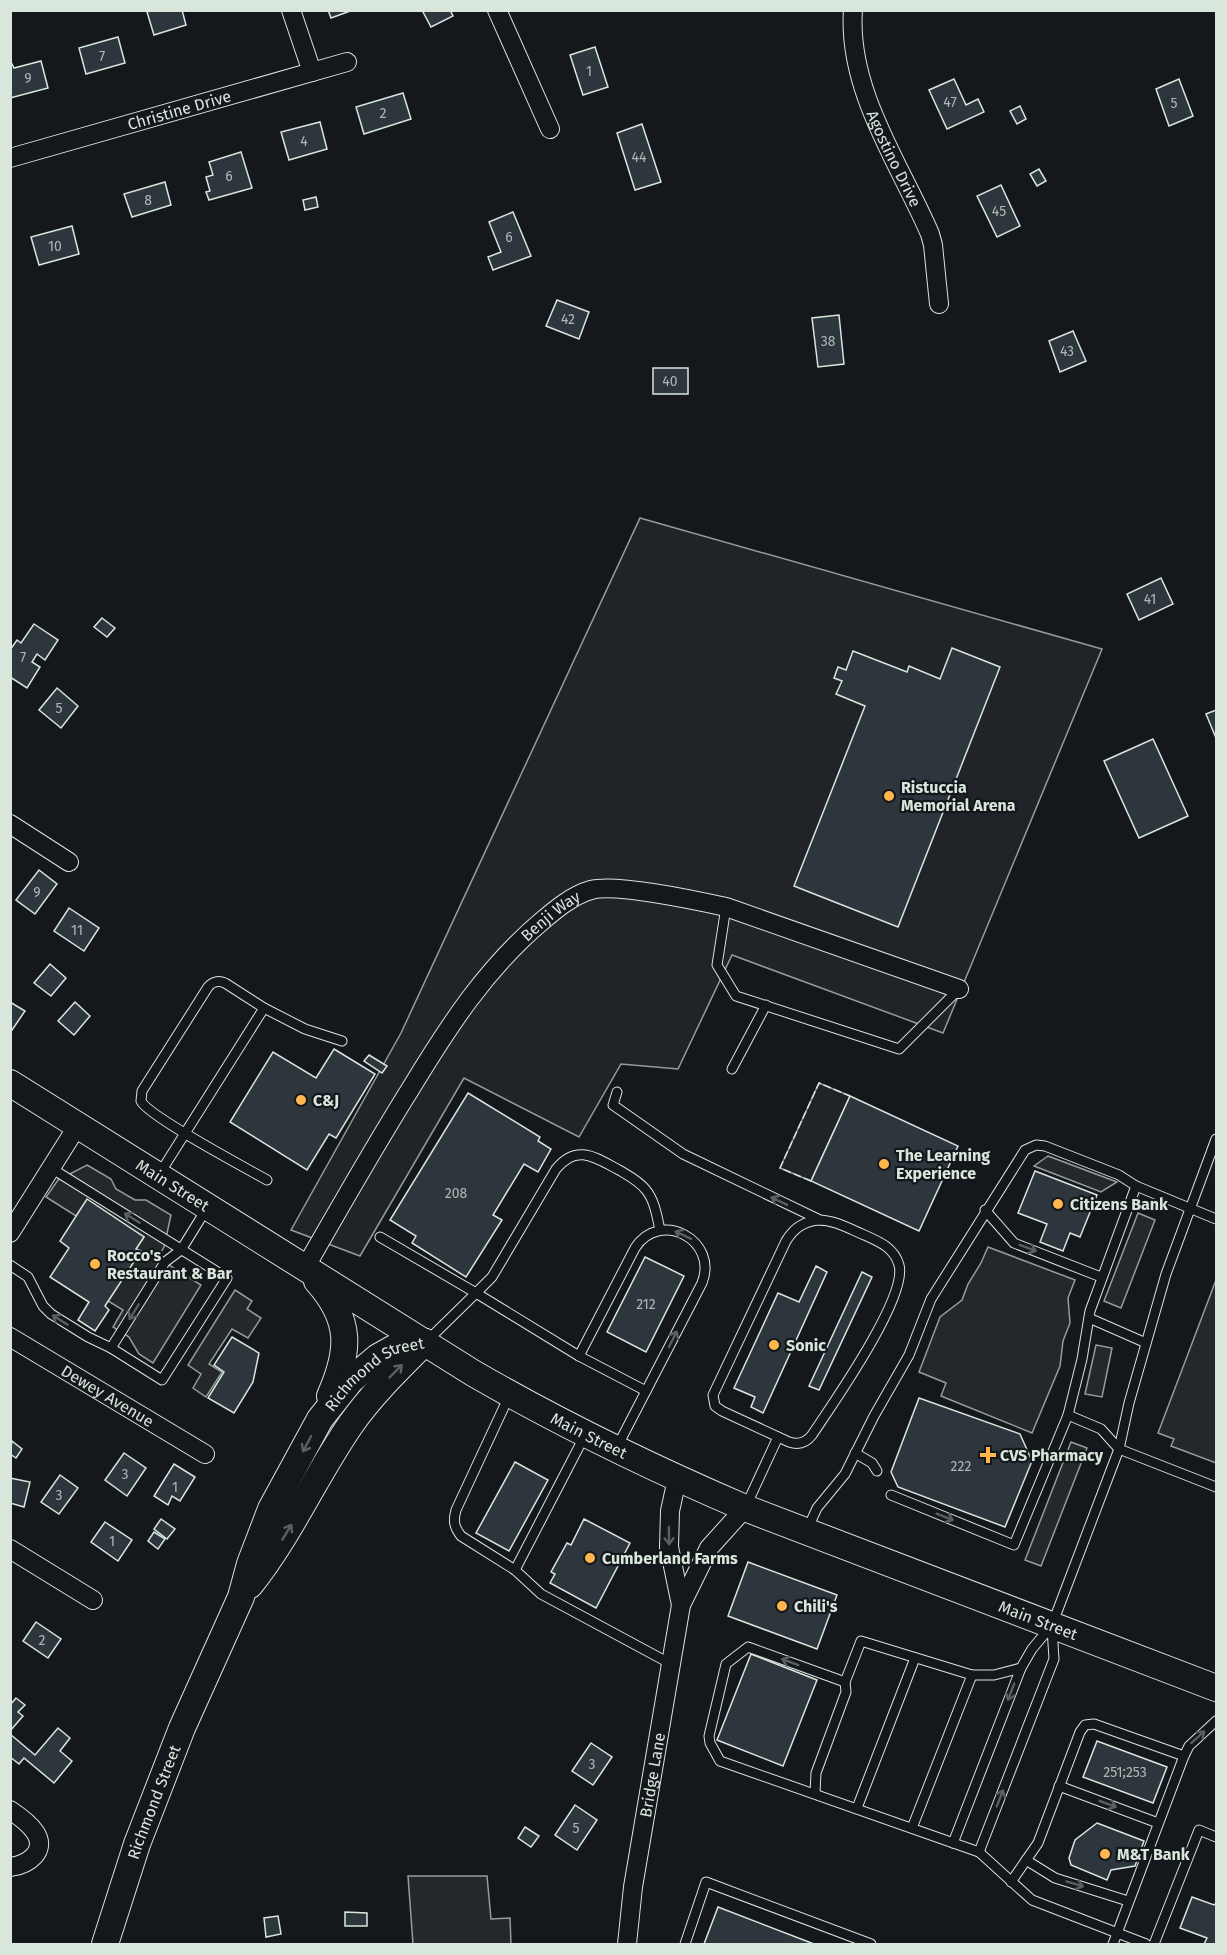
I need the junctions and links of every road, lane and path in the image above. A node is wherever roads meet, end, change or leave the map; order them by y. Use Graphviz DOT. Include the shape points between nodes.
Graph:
graph roads {
  1 [pos="291,10"];
  2 [pos="497,10"];
  3 [pos="854,10"];
  4 [pos="347,62"];
  5 [pos="312,72"];
  6 [pos="550,129"];
  7 [pos="10,158"];
  8 [pos="939,304"];
  9 [pos="10,824"];
  10 [pos="69,861"];
  11 [pos="726,907"];
  12 [pos="959,989"];
  13 [pos="766,1005"];
  14 [pos="264,1008"];
  15 [pos="342,1041"];
  16 [pos="732,1069"];
  17 [pos="10,1083"];
  18 [pos="617,1092"];
  19 [pos="78,1125"];
  20 [pos="185,1132"];
  21 [pos="1216,1139"];
  22 [pos="51,1168"];
  23 [pos="158,1175"];
  24 [pos="267,1180"];
  25 [pos="1136,1186"];
  26 [pos="208,1206"];
  27 [pos="1190,1209"];
  28 [pos="985,1210"];
  29 [pos="1216,1219"];
  30 [pos="818,1220"];
  31 [pos="660,1230"];
  32 [pos="10,1233"];
  33 [pos="380,1237"];
  34 [pos="181,1250"];
  35 [pos="10,1265"];
  36 [pos="305,1268"];
  37 [pos="1101,1277"];
  38 [pos="476,1293"];
  39 [pos="1089,1318"];
  40 [pos="10,1337"];
  41 [pos="425,1342"];
  42 [pos="1146,1343"];
  43 [pos="111,1348"];
  44 [pos="579,1356"];
  45 [pos="646,1390"];
  46 [pos="510,1394"];
  47 [pos="1068,1415"];
  48 [pos="320,1419"];
  49 [pos="586,1434"];
  50 [pos="778,1437"];
  51 [pos="616,1449"];
  52 [pos="1119,1449"];
  53 [pos="855,1453"];
  54 [pos="204,1454"];
  55 [pos="877,1471"];
  56 [pos="677,1479"];
  57 [pos="1216,1487"];
  58 [pos="891,1495"];
  59 [pos="745,1508"];
  60 [pos="806,1532"];
  61 [pos="10,1549"];
  62 [pos="515,1570"];
  63 [pos="241,1597"];
  64 [pos="93,1600"];
  65 [pos="681,1605"];
  66 [pos="1052,1625"];
  67 [pos="915,1658"];
  68 [pos="671,1664"];
  69 [pos="1021,1668"];
  70 [pos="972,1675"];
  71 [pos="845,1682"];
  72 [pos="1216,1688"];
  73 [pos="1216,1721"];
  74 [pos="1184,1756"];
  75 [pos="1059,1786"];
  76 [pos="815,1793"];
  77 [pos="857,1808"];
  78 [pos="10,1810"];
  79 [pos="1158,1823"];
  80 [pos="912,1828"];
  81 [pos="1216,1838"];
  82 [pos="952,1843"];
  83 [pos="980,1852"];
  84 [pos="1026,1860"];
  85 [pos="10,1867"];
  86 [pos="1011,1882"];
  87 [pos="1128,1901"];
  88 [pos="1117,1933"];
  89 [pos="105,1944"];
  90 [pos="627,1944"];
  91 [pos="685,1944"];
  92 [pos="871,1944"];
  93 [pos="1113,1944"];
  94 [pos="1146,1944"];
  95 [pos="1154,1944"];
  1 -- 5 [label="street"];
  2 -- 6 [label="street"];
  3 -- 8 [label="street, Agostino Drive" via="852,36 858,72 930,234"];
  4 -- 5 [label="street, Christine Drive"];
  5 -- 7 [label="street, Christine Drive"];
  9 -- 10 [label="street"];
  11 -- 12 [label="street, Benji Way"];
  11 -- 13 [label="lane" via="717,965 736,996"];
  11 -- 36 [label="street, Benji Way" via="626,891 592,890 559,907 536,926 481,982 450,1025"];
  12 -- 13 [label="lane" via="899,1049"];
  13 -- 16 [label="lane"];
  14 -- 15 [label="lane" via="305,1029"];
  14 -- 20 [label="lane"];
  14 -- 20 [label="lane" via="222,982 210,985 142,1091 144,1106"];
  17 -- 19 [label="main road, Main Street"];
  30 -- 18 [label="lane, one-way" via="683,1154 613,1105"];
  19 -- 22 [label="street"];
  19 -- 23 [label="main road, Main Street"];
  20 -- 23 [label="lane"];
  20 -- 24 [label="lane"];
  21 -- 27 [label="lane"];
  22 -- 32 [label="street"];
  34 -- 22 [label="lane, one-way"];
  23 -- 26 [label="main road, Main Street"];
  25 -- 27 [label="lane"];
  25 -- 28 [label="lane" via="1119,1175 1036,1145 1025,1150"];
  25 -- 37 [label="lane"];
  26 -- 34 [label="lane"];
  26 -- 36 [label="main road, Main Street"];
  27 -- 29 [label="lane"];
  27 -- 42 [label="lane"];
  28 -- 37 [label="lane, one-way" via="1014,1243"];
  28 -- 53 [label="lane" via="931,1299 909,1355"];
  30 -- 50 [label="lane" via="796,1228 786,1240 713,1395 718,1409"];
  30 -- 50 [label="lane" via="834,1222 886,1245 900,1266 900,1283 862,1359 812,1435 798,1444"];
  31 -- 38 [label="lane" via="651,1200 642,1186 592,1156 575,1155 556,1169 492,1277"];
  31 -- 44 [label="lane" via="643,1238 635,1248"];
  45 -- 31 [label="lane, one-way" via="706,1270 705,1257 694,1241 674,1231"];
  33 -- 38 [label="lane"];
  34 -- 43 [label="lane, one-way" via="165,1262"];
  34 -- 43 [label="lane" via="227,1278 162,1380"];
  43 -- 35 [label="lane, one-way" via="51,1314 28,1277"];
  36 -- 41 [label="main road, Main Street"];
  36 -- 48 [label="main road" via="337,1308 346,1342 337,1379"];
  37 -- 39 [label="lane"];
  38 -- 41 [label="lane"];
  38 -- 44 [label="lane"];
  39 -- 42 [label="lane"];
  39 -- 47 [label="lane"];
  40 -- 54 [label="street, Dewey Avenue"];
  41 -- 46 [label="main road, Main Street"];
  41 -- 48 [label="main road, Richmond Street" via="394,1348 378,1357 351,1380"];
  63 -- 41 [label="main road, Richmond Street, one-way" via="280,1542 351,1424"];
  42 -- 52 [label="lane"];
  44 -- 45 [label="lane"];
  45 -- 51 [label="lane"];
  46 -- 49 [label="main road, Main Street"];
  46 -- 62 [label="lane" via="456,1510 454,1523 461,1536"];
  47 -- 52 [label="lane" via="1101,1429"];
  58 -- 47 [label="lane, one-way" via="1014,1545"];
  48 -- 63 [label="main road, Richmond Street, one-way" via="271,1509"];
  49 -- 51 [label="main road, Main Street"];
  49 -- 62 [label="lane"];
  50 -- 59 [label="lane"];
  51 -- 56 [label="main road, Main Street"];
  52 -- 57 [label="lane"];
  52 -- 66 [label="lane"];
  53 -- 55 [label="lane" via="872,1463"];
  53 -- 60 [label="lane"];
  56 -- 59 [label="main road, Main Street"];
  56 -- 65 [label="street, Bridge Lane, one-way" via="669,1547"];
  59 -- 60 [label="main road, Main Street"];
  59 -- 65 [label="street, Bridge Lane" via="709,1548"];
  60 -- 66 [label="main road, Main Street"];
  61 -- 64 [label="street"];
  62 -- 68 [label="lane" via="541,1594"];
  63 -- 89 [label="main road, Richmond Street" via="159,1785"];
  65 -- 68 [label="street, Bridge Lane"];
  66 -- 69 [label="lane"];
  66 -- 72 [label="main road, Main Street"];
  83 -- 66 [label="lane, one-way" via="1054,1659"];
  67 -- 70 [label="lane"];
  67 -- 71 [label="lane" via="861,1641"];
  67 -- 77 [label="lane"];
  68 -- 90 [label="street, Bridge Lane"];
  69 -- 70 [label="lane" via="994,1675"];
  69 -- 82 [label="lane, one-way"];
  70 -- 80 [label="lane"];
  71 -- 76 [label="lane" via="846,1692 816,1773"];
  71 -- 76 [label="lane, one-way" via="748,1647 726,1664 709,1736 720,1761"];
  74 -- 73 [label="lane, one-way" via="1189,1746"];
  74 -- 75 [label="lane" via="1088,1724 1081,1730"];
  74 -- 79 [label="lane"];
  75 -- 79 [label="lane, one-way"];
  75 -- 84 [label="lane" via="1038,1842"];
  76 -- 77 [label="lane"];
  77 -- 80 [label="lane"];
  78 -- 85 [label="street" via="36,1833 39,1843 27,1863"];
  79 -- 87 [label="lane"];
  80 -- 82 [label="lane"];
  81 -- 95 [label="lane" via="1199,1830"];
  82 -- 83 [label="lane"];
  83 -- 86 [label="lane"];
  84 -- 86 [label="lane"];
  84 -- 87 [label="lane, one-way" via="1055,1878"];
  86 -- 88 [label="lane" via="1037,1902"];
  87 -- 88 [label="lane"];
  88 -- 93 [label="lane"];
  88 -- 94 [label="lane"];
  91 -- 92 [label="lane" via="706,1882"];
}
